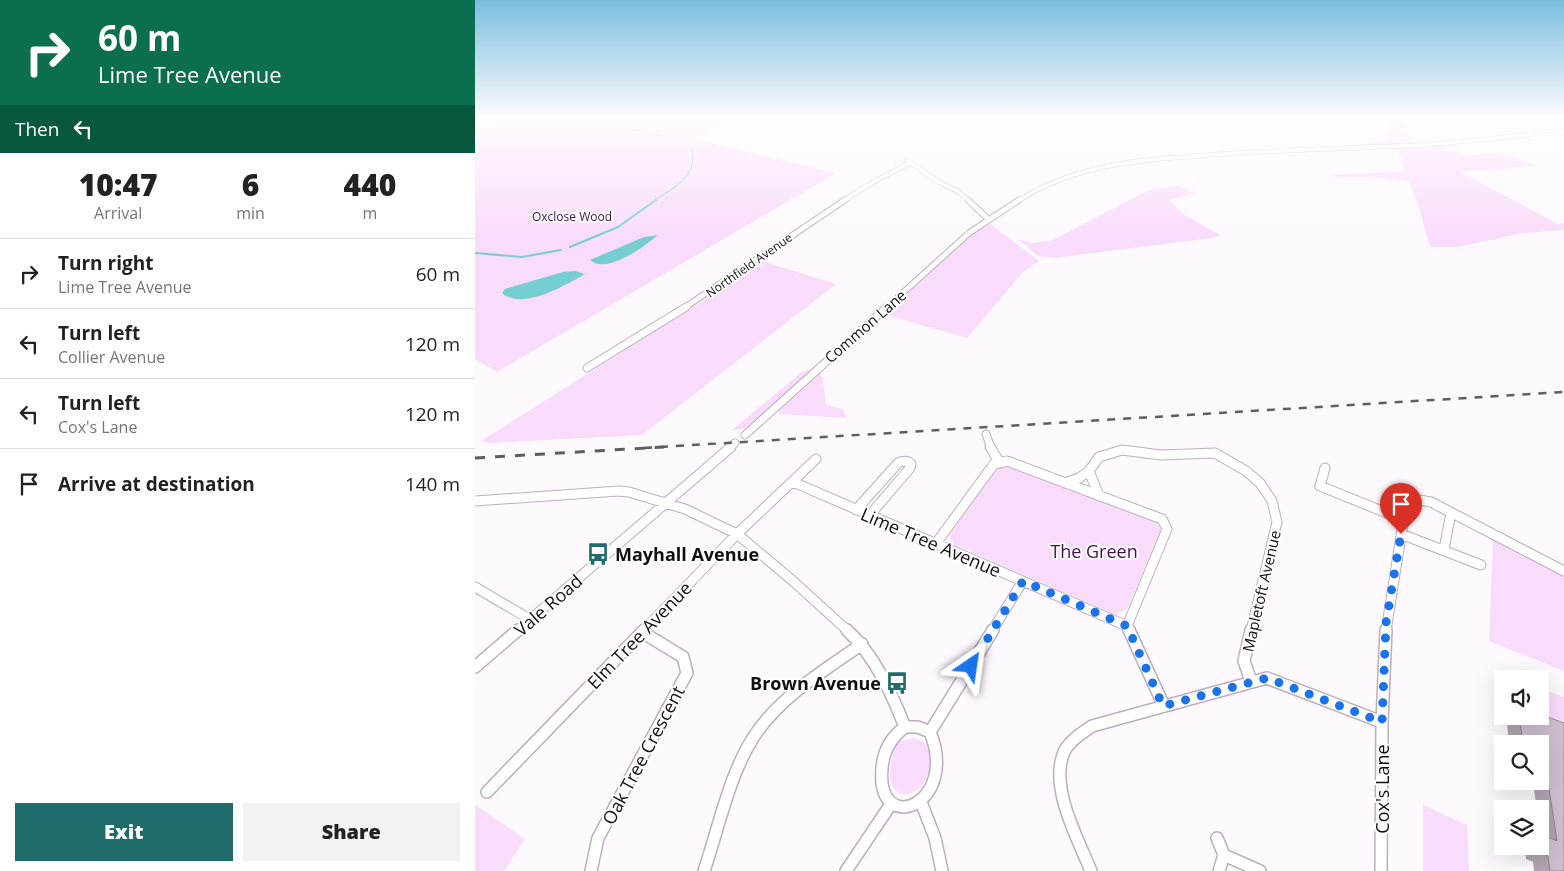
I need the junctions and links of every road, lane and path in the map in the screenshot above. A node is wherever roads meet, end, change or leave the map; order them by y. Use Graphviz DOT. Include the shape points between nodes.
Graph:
graph roads {
  1 [pos="1160,160"];
  2 [pos="988,219"];
  3 [pos="587,368"];
  4 [pos="986,434"];
  5 [pos="745,435"];
  6 [pos="735,443"];
  7 [pos="816,459"];
  8 [pos="1000,463"];
  9 [pos="1325,468"];
  10 [pos="1089,471"];
  11 [pos="793,482"];
  12 [pos="1065,483"];
  13 [pos="1099,496"];
  14 [pos="475,501"];
  15 [pos="665,503"];
  16 [pos="856,510"];
  17 [pos="869,516"];
  18 [pos="1449,518"];
  19 [pos="1404,520"];
  20 [pos="737,534"];
  21 [pos="1401,534"];
  22 [pos="937,542"];
  23 [pos="1444,549"];
  24 [pos="1481,565"];
  25 [pos="1564,572"];
  26 [pos="1023,581"];
  27 [pos="475,588"];
  28 [pos="531,620"];
  29 [pos="1127,626"];
  30 [pos="642,632"];
  31 [pos="862,644"];
  32 [pos="475,667"];
  33 [pos="1251,681"];
  34 [pos="1163,706"];
  35 [pos="1382,722"];
  36 [pos="905,728"];
  37 [pos="931,732"];
  38 [pos="487,792"];
  39 [pos="921,802"];
  40 [pos="891,804"];
  41 [pos="1217,838"];
  42 [pos="1224,855"];
  43 [pos="591,871"];
  44 [pos="704,871"];
  45 [pos="846,871"];
  46 [pos="942,871"];
  47 [pos="1091,871"];
  48 [pos="1219,871"];
  49 [pos="1260,871"];
  50 [pos="1381,871"];
  1 -- 2 [label="street, Common Lane" via="1133,162 1063,178"];
  2 -- 3 [label="street, Northfield Avenue" via="959,192 909,161"];
  2 -- 5 [label="street, Common Lane" via="951,248"];
  4 -- 8 [label="street"];
  6 -- 15 [label="street, Vale Road"];
  7 -- 11 [label="street, Elm Tree Avenue"];
  8 -- 12 [label="street" via="1007,461"];
  8 -- 22 [label="street" via="994,464"];
  9 -- 19 [label="street" via="1320,486"];
  10 -- 12 [label="street, Mapletoft Avenue"];
  10 -- 13 [label="street"];
  10 -- 33 [label="street, Mapletoft Avenue" via="1099,457 1117,451 1161,455 1205,452 1228,459 1260,483 1272,501 1277,522 1244,661"];
  11 -- 16 [label="street, Lime Tree Avenue"];
  11 -- 20 [label="street, Elm Tree Avenue"];
  12 -- 13 [label="street"];
  13 -- 29 [label="street" via="1162,519 1167,529"];
  14 -- 15 [label="street" via="619,491"];
  15 -- 20 [label="street"];
  15 -- 28 [label="street, Vale Road"];
  16 -- 17 [label="street, Lime Tree Avenue"];
  16 -- 17 [label="street" via="898,463 909,462 910,468"];
  17 -- 22 [label="street, Lime Tree Avenue"];
  18 -- 23 [label="street"];
  19 -- 21 [label="street, Cox's Lane"];
  19 -- 25 [label="street, Cox's Lane" via="1407,498 1431,502"];
  20 -- 30 [label="street, Elm Tree Avenue"];
  20 -- 31 [label="street"];
  21 -- 23 [label="street"];
  21 -- 35 [label="street, Cox's Lane" via="1386,623"];
  22 -- 26 [label="street, Lime Tree Avenue"];
  23 -- 24 [label="street"];
  26 -- 29 [label="street, Lime Tree Avenue"];
  26 -- 37 [label="street"];
  27 -- 28 [label="street"];
  28 -- 32 [label="street, Vale Road"];
  29 -- 34 [label="street"];
  30 -- 38 [label="street, Elm Tree Avenue"];
  30 -- 43 [label="street, Oak Tree Crescent" via="683,657 687,673 599,838"];
  31 -- 36 [label="street" via="893,696"];
  31 -- 44 [label="street" via="786,699 747,747"];
  33 -- 34 [label="street"];
  33 -- 35 [label="street" via="1267,678"];
  34 -- 47 [label="street" via="1092,726 1076,736 1063,753 1060,773 1063,798"];
  35 -- 50 [label="street, Cox's Lane"];
  36 -- 37 [label="street" via="918,727"];
  36 -- 40 [label="street" via="890,739 882,762 881,787"];
  37 -- 39 [label="street" via="937,746 936,770"];
  39 -- 40 [label="street" via="901,807"];
  39 -- 46 [label="street" via="935,838"];
  40 -- 45 [label="street"];
  41 -- 42 [label="street"];
  42 -- 48 [label="street"];
  42 -- 49 [label="street"];
}
